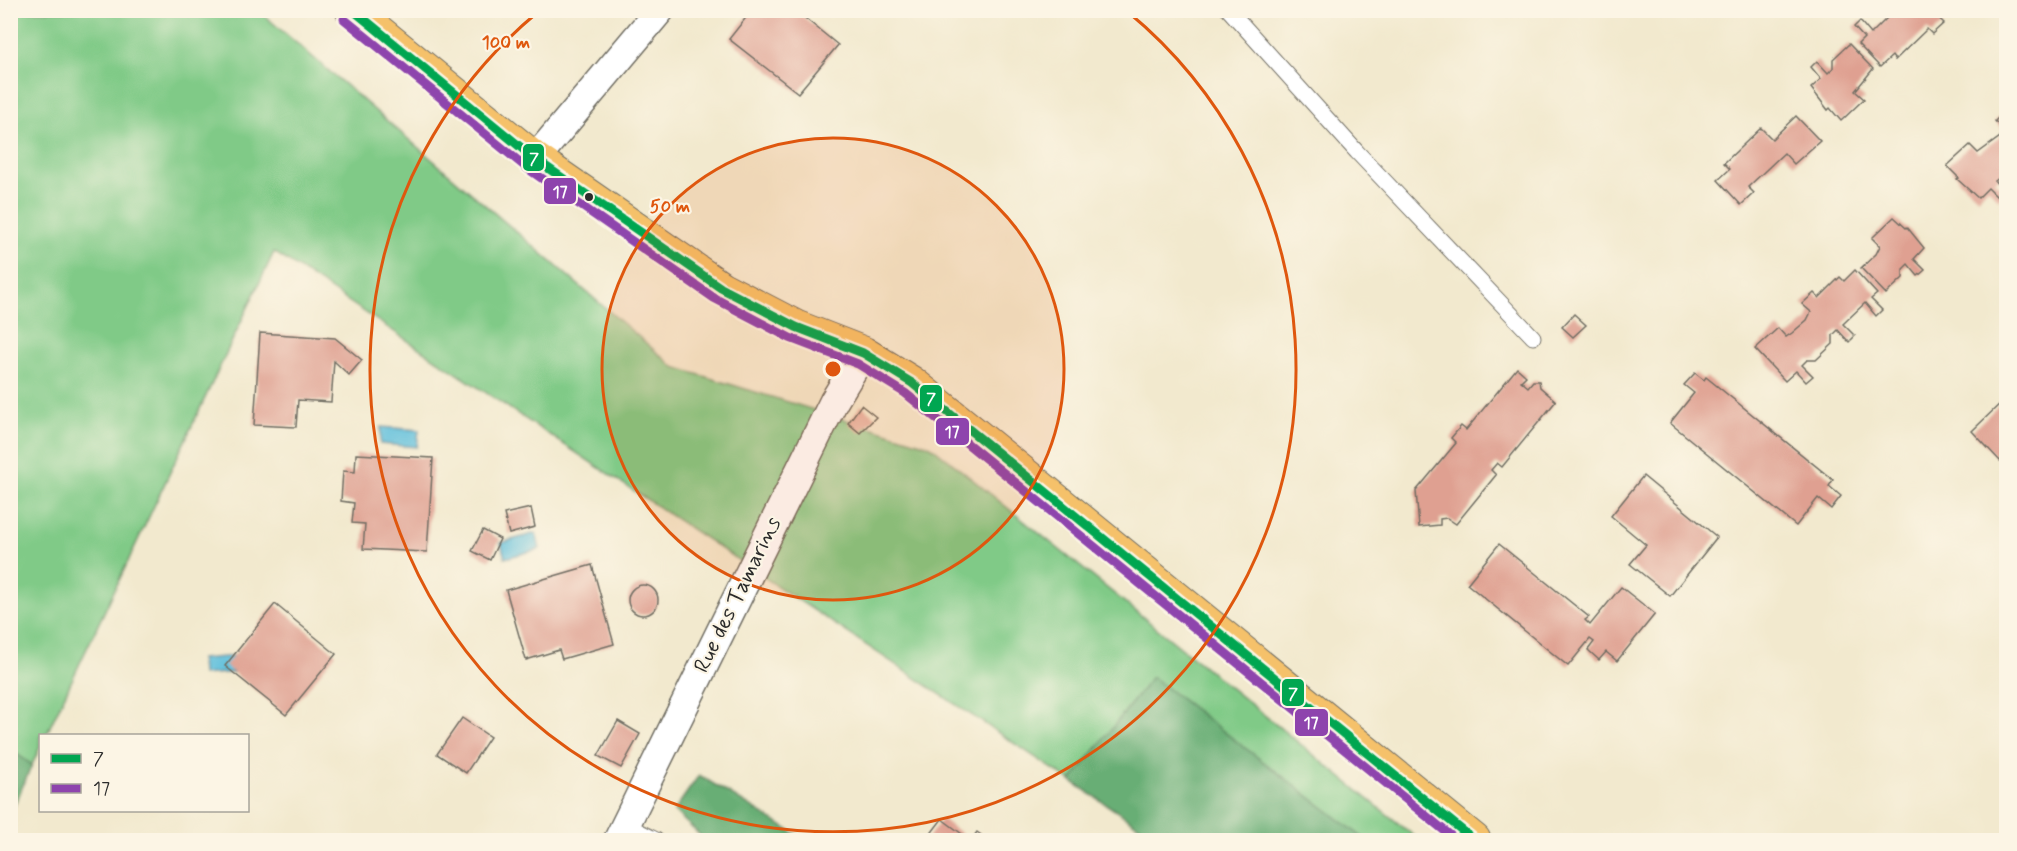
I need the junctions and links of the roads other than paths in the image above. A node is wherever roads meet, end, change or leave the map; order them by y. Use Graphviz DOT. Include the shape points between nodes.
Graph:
graph roads {
  1 [pos="352,10"];
  2 [pos="660,10"];
  3 [pos="1229,10"];
  4 [pos="535,159"];
  5 [pos="1533,337"];
  6 [pos="862,353"];
  7 [pos="622,833"];
  8 [pos="656,840"];
  9 [pos="1474,840"];
  1 -- 4 [label="main road"];
  2 -- 4 [label="street"];
  3 -- 5 [label="lane"];
  4 -- 6 [label="main road" via="721,288 796,327"];
  6 -- 7 [label="street, Rue des Tamarins" via="834,401"];
  6 -- 9 [label="main road" via="912,383"];
  7 -- 8 [label="lane"];
}
